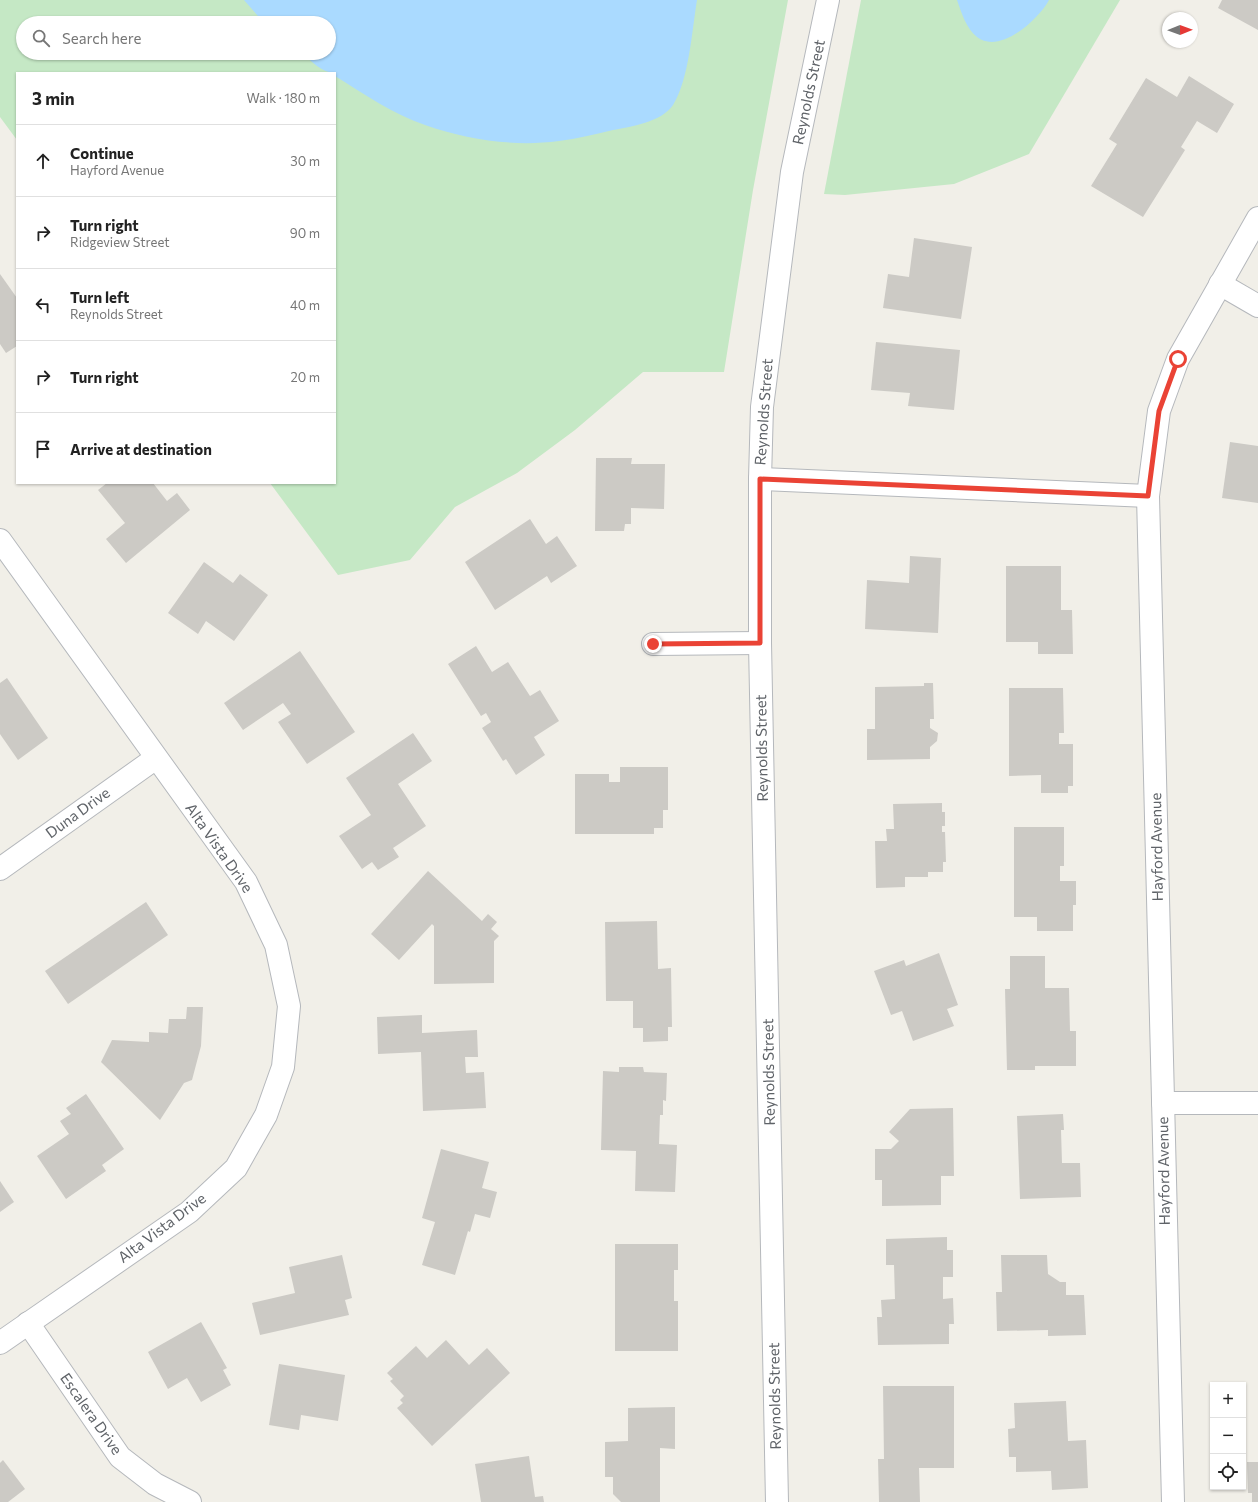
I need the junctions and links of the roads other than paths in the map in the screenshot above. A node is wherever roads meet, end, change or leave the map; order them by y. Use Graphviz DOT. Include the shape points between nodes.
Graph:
graph roads {
  1 [pos="828,0"];
  2 [pos="1258,218"];
  3 [pos="1220,284"];
  4 [pos="1258,306"];
  5 [pos="760,479"];
  6 [pos="1148,496"];
  7 [pos="0,540"];
  8 [pos="760,643"];
  9 [pos="653,644"];
  10 [pos="156,758"];
  11 [pos="0,869"];
  12 [pos="1163,1103"];
  13 [pos="1258,1103"];
  14 [pos="28,1323"];
  15 [pos="0,1343"];
  16 [pos="190,1502"];
  17 [pos="777,1502"];
  18 [pos="1172,1502"];
  1 -- 5 [label="street, Reynolds Street" via="792,172 762,408"];
  2 -- 3 [label="street, Hayford Avenue"];
  3 -- 4 [label="street"];
  3 -- 6 [label="street, Hayford Avenue" via="1178,359 1159,411"];
  5 -- 6 [label="street"];
  5 -- 8 [label="street, Reynolds Street"];
  6 -- 12 [label="street, Hayford Avenue"];
  7 -- 10 [label="street, Alta Vista Drive"];
  8 -- 9 [label="street"];
  8 -- 17 [label="street, Reynolds Street"];
  10 -- 11 [label="street, Duna Drive"];
  10 -- 14 [label="street, Alta Vista Drive" via="246,882 276,945 289,1006 283,1067 266,1115 236,1168 189,1212"];
  12 -- 13 [label="street"];
  12 -- 18 [label="street, Hayford Avenue"];
  14 -- 15 [label="street, Alta Vista Drive"];
  14 -- 16 [label="street, Escalera Drive" via="120,1457 155,1484"];
}
